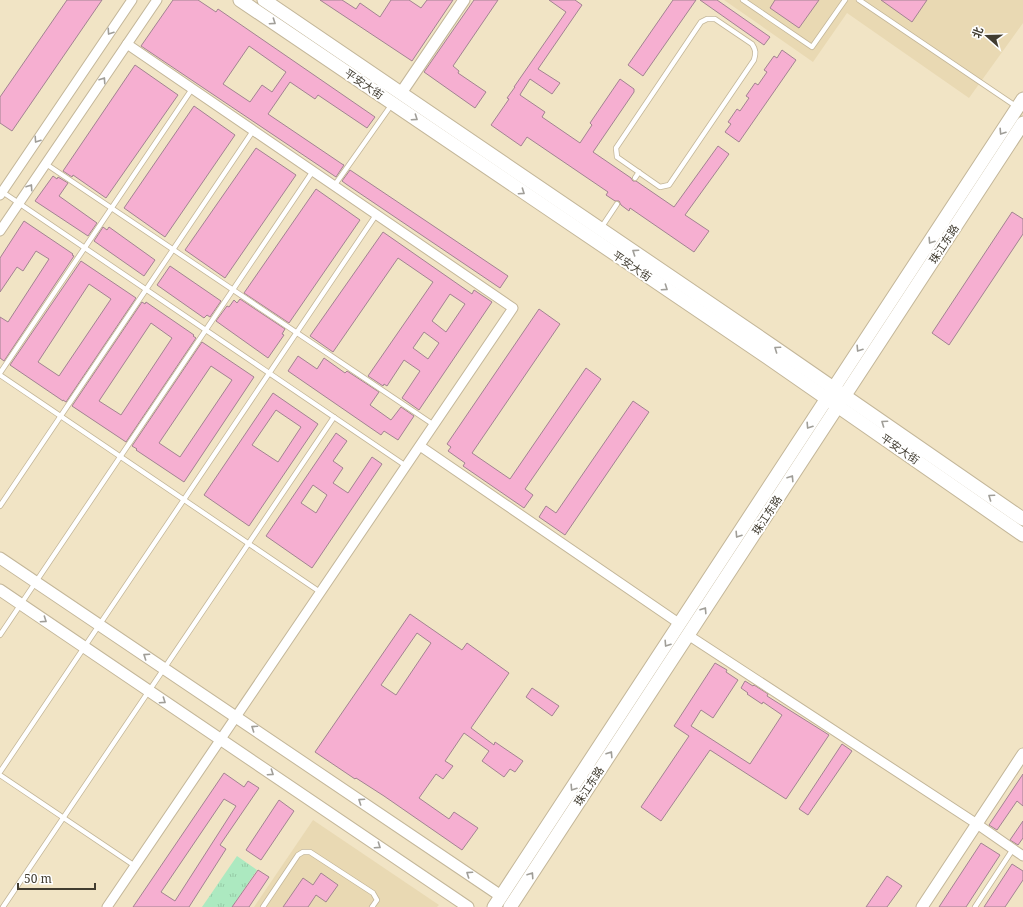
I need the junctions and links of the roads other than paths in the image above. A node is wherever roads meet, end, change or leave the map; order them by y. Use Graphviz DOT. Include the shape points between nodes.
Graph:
graph roads {
  1 [pos="132,0"];
  2 [pos="157,0"];
  3 [pos="240,0"];
  4 [pos="264,0"];
  5 [pos="464,0"];
  6 [pos="743,0"];
  7 [pos="845,0"];
  8 [pos="859,0"];
  9 [pos="127,44"];
  10 [pos="192,89"];
  11 [pos="401,93"];
  12 [pos="392,103"];
  13 [pos="1020,103"];
  14 [pos="1023,123"];
  15 [pos="253,131"];
  16 [pos="46,164"];
  17 [pos="313,171"];
  18 [pos="639,172"];
  19 [pos="635,178"];
  20 [pos="334,186"];
  21 [pos="1,192"];
  22 [pos="19,203"];
  23 [pos="617,204"];
  24 [pos="112,208"];
  25 [pos="377,215"];
  26 [pos="600,228"];
  27 [pos="0,231"];
  28 [pos="85,248"];
  29 [pos="173,250"];
  30 [pos="146,289"];
  31 [pos="233,290"];
  32 [pos="206,330"];
  33 [pos="297,333"];
  34 [pos="270,373"];
  35 [pos="0,374"];
  36 [pos="835,397"];
  37 [pos="60,416"];
  38 [pos="334,417"];
  39 [pos="434,425"];
  40 [pos="420,446"];
  41 [pos="120,457"];
  42 [pos="406,466"];
  43 [pos="184,500"];
  44 [pos="0,506"];
  45 [pos="1023,519"];
  46 [pos="1023,535"];
  47 [pos="248,544"];
  48 [pos="0,558"];
  49 [pos="36,582"];
  50 [pos="0,590"];
  51 [pos="320,592"];
  52 [pos="21,604"];
  53 [pos="100,624"];
  54 [pos="680,624"];
  55 [pos="0,635"];
  56 [pos="688,635"];
  57 [pos="84,647"];
  58 [pos="165,668"];
  59 [pos="149,691"];
  60 [pos="236,716"];
  61 [pos="221,740"];
  62 [pos="1023,754"];
  63 [pos="0,773"];
  64 [pos="63,818"];
  65 [pos="977,824"];
  66 [pos="1013,849"];
  67 [pos="1023,856"];
  68 [pos="135,866"];
  69 [pos="498,902"];
  70 [pos="3,907"];
  71 [pos="107,907"];
  72 [pos="263,907"];
  73 [pos="372,907"];
  74 [pos="468,907"];
  75 [pos="510,907"];
  76 [pos="922,907"];
  77 [pos="975,907"];
  1 -- 21 [label="street, one-way"];
  2 -- 9 [label="street"];
  3 -- 12 [label="main road, 平安大街, one-way"];
  4 -- 11 [label="main road, 平安大街"];
  5 -- 11 [label="street"];
  6 -- 7 [label="lane" via="812,47"];
  8 -- 13 [label="lane"];
  9 -- 10 [label="street"];
  16 -- 9 [label="street, one-way"];
  10 -- 15 [label="street"];
  10 -- 24 [label="lane"];
  11 -- 26 [label="main road, 平安大街"];
  12 -- 20 [label="lane"];
  12 -- 36 [label="main road, 平安大街, one-way"];
  13 -- 36 [label="main road, 珠江东路, one-way"];
  14 -- 36 [label="main road, 珠江东路"];
  15 -- 17 [label="street"];
  15 -- 29 [label="lane"];
  22 -- 16 [label="street, one-way"];
  16 -- 24 [label="lane"];
  17 -- 20 [label="street"];
  17 -- 31 [label="lane"];
  18 -- 18 [label="lane" via="660,186 669,185 754,60 756,54 752,44 715,18 701,22 616,148 617,157"];
  18 -- 19 [label="lane"];
  20 -- 25 [label="street"];
  21 -- 22 [label="lane"];
  22 -- 27 [label="street"];
  22 -- 28 [label="lane"];
  23 -- 26 [label="lane"];
  24 -- 28 [label="lane"];
  24 -- 29 [label="lane"];
  25 -- 33 [label="lane"];
  25 -- 39 [label="street" via="513,308"];
  36 -- 26 [label="main road, 平安大街, one-way"];
  28 -- 30 [label="lane"];
  28 -- 35 [label="lane"];
  29 -- 30 [label="lane"];
  29 -- 31 [label="lane"];
  30 -- 32 [label="lane"];
  30 -- 37 [label="lane"];
  31 -- 32 [label="lane"];
  31 -- 33 [label="lane"];
  32 -- 34 [label="lane"];
  32 -- 41 [label="lane"];
  33 -- 34 [label="lane"];
  33 -- 39 [label="lane"];
  34 -- 38 [label="lane"];
  34 -- 43 [label="lane"];
  35 -- 37 [label="lane"];
  45 -- 36 [label="main road, 平安大街, one-way"];
  36 -- 46 [label="main road, 平安大街"];
  36 -- 54 [label="main road, one-way"];
  56 -- 36 [label="main road, 珠江东路, one-way"];
  37 -- 41 [label="lane"];
  37 -- 44 [label="lane"];
  38 -- 42 [label="lane"];
  38 -- 47 [label="lane"];
  39 -- 40 [label="street"];
  40 -- 42 [label="street"];
  40 -- 54 [label="street"];
  41 -- 43 [label="lane"];
  41 -- 49 [label="lane"];
  42 -- 51 [label="street"];
  43 -- 47 [label="lane"];
  43 -- 53 [label="lane"];
  47 -- 51 [label="lane"];
  47 -- 58 [label="lane"];
  48 -- 49 [label="street"];
  49 -- 52 [label="lane"];
  49 -- 53 [label="street"];
  50 -- 52 [label="street"];
  51 -- 60 [label="street"];
  52 -- 55 [label="lane"];
  52 -- 57 [label="street, one-way"];
  53 -- 57 [label="lane"];
  58 -- 53 [label="street, one-way"];
  54 -- 69 [label="main road, one-way"];
  56 -- 65 [label="street"];
  75 -- 56 [label="main road, 珠江东路, one-way"];
  57 -- 59 [label="street"];
  57 -- 63 [label="lane"];
  58 -- 59 [label="lane"];
  58 -- 60 [label="street"];
  59 -- 61 [label="street, one-way"];
  59 -- 64 [label="lane"];
  60 -- 61 [label="street"];
  69 -- 60 [label="street, one-way"];
  61 -- 68 [label="street"];
  61 -- 74 [label="street, one-way"];
  62 -- 65 [label="street"];
  63 -- 64 [label="lane"];
  64 -- 68 [label="lane"];
  64 -- 70 [label="lane"];
  65 -- 66 [label="street"];
  65 -- 76 [label="street"];
  66 -- 67 [label="street"];
  66 -- 77 [label="lane"];
  68 -- 71 [label="street"];
  72 -- 73 [label="lane" via="298,855 310,852 373,893 377,900"];
}
